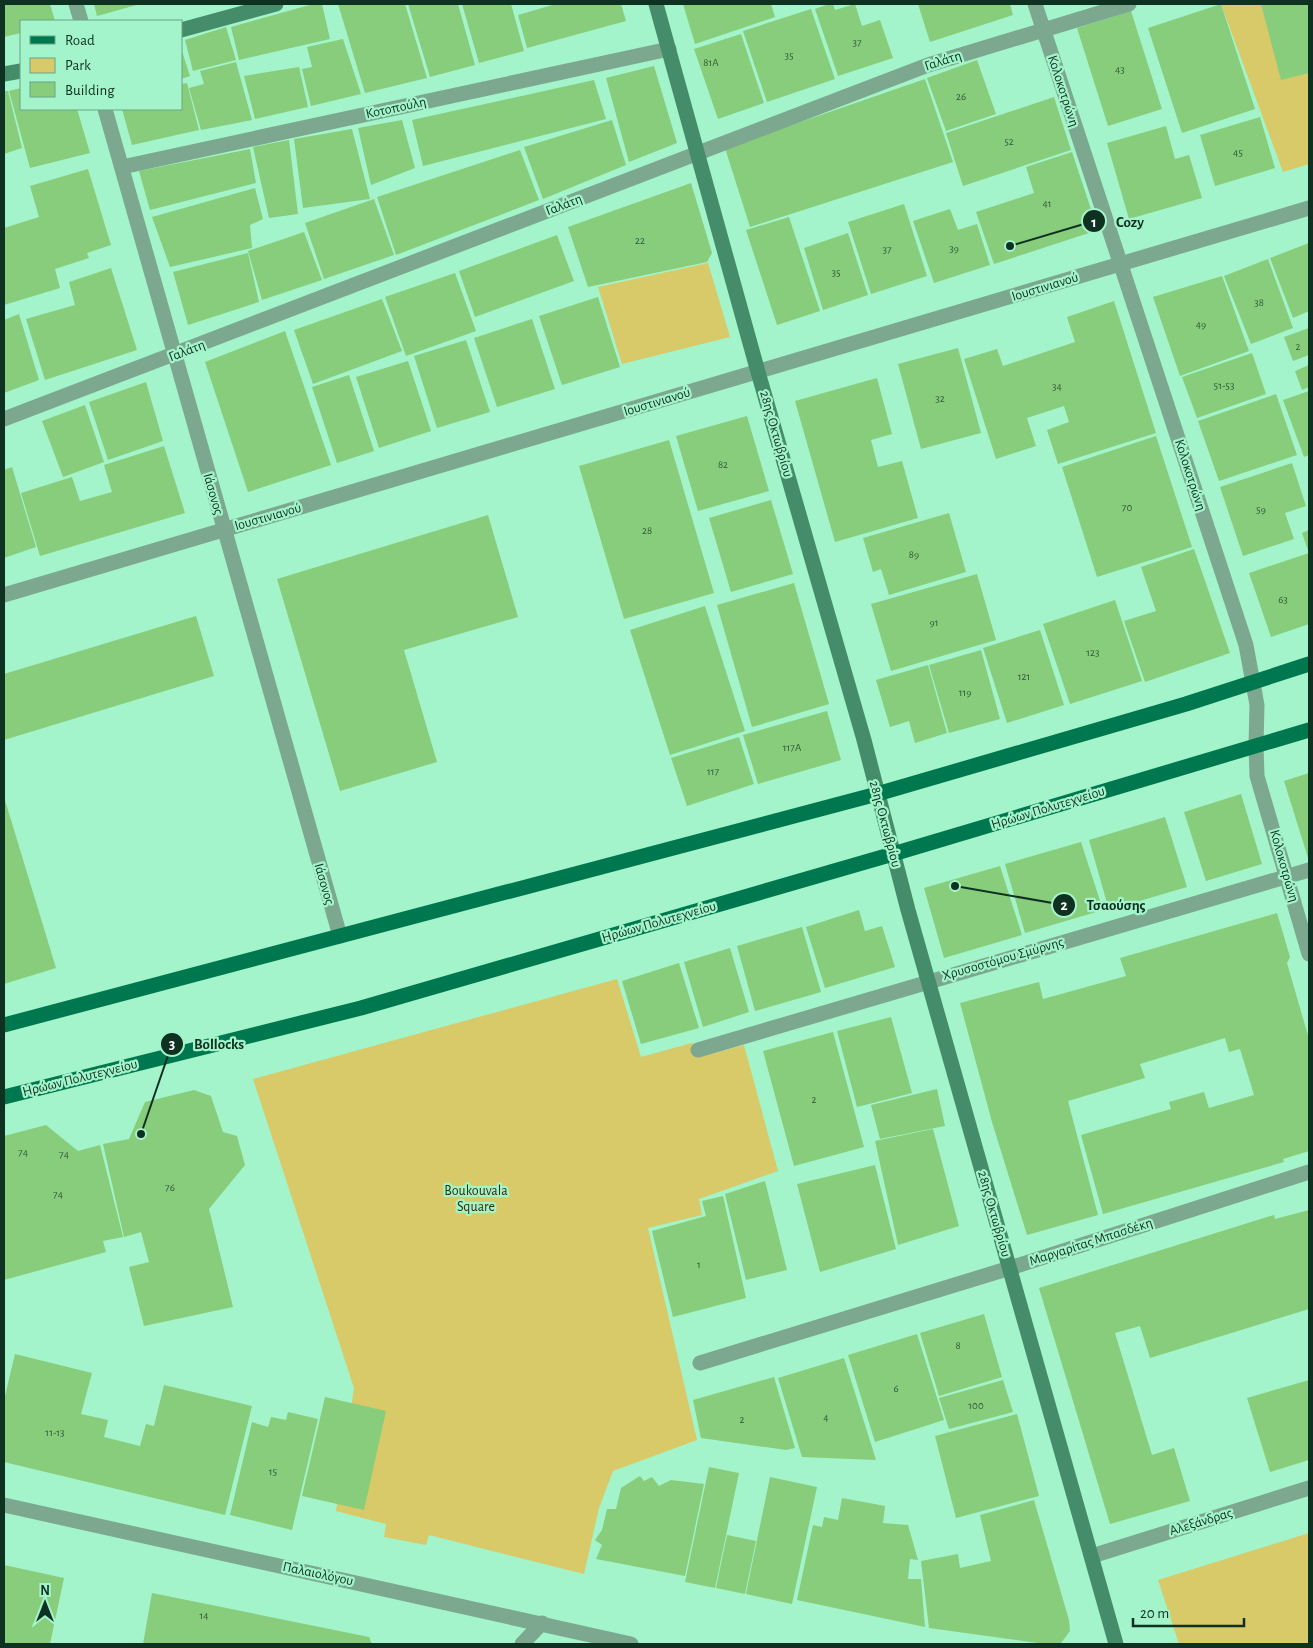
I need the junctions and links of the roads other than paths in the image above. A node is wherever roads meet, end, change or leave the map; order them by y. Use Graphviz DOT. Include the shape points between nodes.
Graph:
graph roads {
  1 [pos="76,4"];
  2 [pos="276,4"];
  3 [pos="656,4"];
  4 [pos="1035,4"];
  5 [pos="1129,4"];
  6 [pos="81,20"];
  7 [pos="182,30"];
  8 [pos="1044,30"];
  9 [pos="669,49"];
  10 [pos="20,71"];
  11 [pos="4,74"];
  12 [pos="106,110"];
  13 [pos="698,153"];
  14 [pos="122,167"];
  15 [pos="1309,208"];
  16 [pos="1120,264"];
  17 [pos="174,356"];
  18 [pos="758,372"];
  19 [pos="4,419"];
  20 [pos="223,530"];
  21 [pos="4,595"];
  22 [pos="1309,664"];
  23 [pos="1255,683"];
  24 [pos="1309,730"];
  25 [pos="1256,745"];
  26 [pos="877,794"];
  27 [pos="893,854"];
  28 [pos="1309,870"];
  29 [pos="1287,877"];
  30 [pos="340,936"];
  31 [pos="1309,954"];
  32 [pos="928,981"];
  33 [pos="4,1025"];
  34 [pos="698,1050"];
  35 [pos="4,1097"];
  36 [pos="1309,1172"];
  37 [pos="1010,1268"];
  38 [pos="700,1363"];
  39 [pos="1309,1488"];
  40 [pos="4,1505"];
  41 [pos="1092,1556"];
  42 [pos="542,1623"];
  43 [pos="522,1644"];
  44 [pos="631,1644"];
  45 [pos="1116,1644"];
  1 -- 6 [label="street"];
  2 -- 7 [label="street"];
  3 -- 9 [label="street, 28ης Οκτωβρίου"];
  4 -- 8 [label="street, Κολοκοτρώνη"];
  5 -- 8 [label="street, Γαλάτη"];
  8 -- 13 [label="street, Γαλάτη" via="928,65"];
  8 -- 16 [label="street, Κολοκοτρώνη"];
  9 -- 13 [label="street, 28ης Οκτωβρίου"];
  9 -- 14 [label="street, Κοτοπούλη"];
  10 -- 11 [label="street"];
  12 -- 14 [label="street, Ιάσονος"];
  13 -- 17 [label="street, Γαλάτη"];
  13 -- 18 [label="street, 28ης Οκτωβρίου"];
  14 -- 17 [label="street, Ιάσονος"];
  15 -- 16 [label="street, Ιουστινιανού"];
  16 -- 18 [label="street, Ιουστινιανού"];
  16 -- 23 [label="street, Κολοκοτρώνη" via="1246,645"];
  17 -- 19 [label="street, Γαλάτη"];
  17 -- 20 [label="street, Ιάσονος"];
  18 -- 20 [label="street, Ιουστινιανού"];
  18 -- 26 [label="street, 28ης Οκτωβρίου"];
  20 -- 21 [label="street, Ιουστινιανού"];
  20 -- 30 [label="street, Ιάσονος"];
  22 -- 23 [label="main road"];
  23 -- 25 [label="street, Κολοκοτρώνη"];
  23 -- 26 [label="main road"];
  24 -- 25 [label="main road, Ηρώων Πολυτεχνείου"];
  25 -- 27 [label="main road, Ηρώων Πολυτεχνείου"];
  25 -- 29 [label="street, Κολοκοτρώνη" via="1258,776"];
  26 -- 27 [label="street, 28ης Οκτωβρίου"];
  26 -- 30 [label="main road"];
  27 -- 32 [label="street, 28ης Οκτωβρίου"];
  27 -- 35 [label="main road, Ηρώων Πολυτεχνείου" via="361,1008"];
  28 -- 29 [label="street, Χρυσοστόμου Σμύρνης"];
  29 -- 31 [label="street, Κολοκοτρώνη"];
  29 -- 32 [label="street, Χρυσοστόμου Σμύρνης"];
  30 -- 33 [label="main road"];
  32 -- 34 [label="street, Χρυσοστόμου Σμύρνης"];
  32 -- 37 [label="street, 28ης Οκτωβρίου"];
  36 -- 37 [label="street, Μαργαρίτας Μπασδέκη"];
  37 -- 38 [label="street, Μαργαρίτας Μπασδέκη"];
  37 -- 41 [label="street, 28ης Οκτωβρίου"];
  39 -- 41 [label="street, Αλεξάνδρας"];
  40 -- 42 [label="street, Παλαιολόγου"];
  41 -- 45 [label="street, 28ης Οκτωβρίου"];
  42 -- 43 [label="street"];
  42 -- 44 [label="street, Παλαιολόγου"];
}
